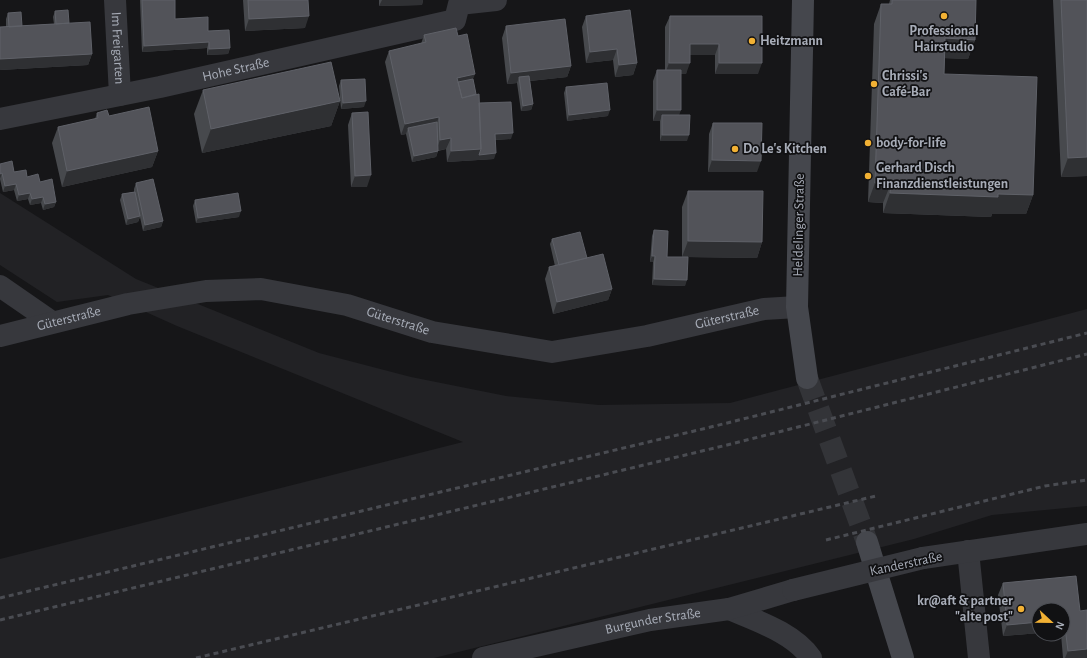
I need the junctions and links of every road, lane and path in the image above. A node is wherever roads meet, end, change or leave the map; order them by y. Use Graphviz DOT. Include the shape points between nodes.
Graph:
graph roads {
  1 [pos="114,0"];
  2 [pos="496,0"];
  3 [pos="803,0"];
  4 [pos="461,1"];
  5 [pos="120,95"];
  6 [pos="0,119"];
  7 [pos="0,286"];
  8 [pos="798,308"];
  9 [pos="52,322"];
  10 [pos="0,336"];
  11 [pos="807,378"];
  12 [pos="1087,534"];
  13 [pos="867,542"];
  14 [pos="968,551"];
  15 [pos="729,609"];
  16 [pos="483,658"];
  17 [pos="812,658"];
  18 [pos="903,658"];
  19 [pos="979,658"];
  1 -- 5 [label="street, Im Freigarten"];
  2 -- 4 [label="street, Hohe Straße"];
  3 -- 8 [label="street, Heldelinger Straße"];
  4 -- 5 [label="street, Hohe Straße" via="455,20"];
  5 -- 6 [label="street, Hohe Straße"];
  7 -- 9 [label="street"];
  8 -- 9 [label="street, Güterstraße" via="764,309 647,336 552,352 432,332 348,305 261,289 206,291 128,304"];
  8 -- 11 [label="street, Heldelinger Straße"];
  9 -- 10 [label="street, Güterstraße"];
  12 -- 14 [label="street, Kanderstraße"];
  13 -- 18 [label="street"];
  14 -- 15 [label="street, Kanderstraße, bridge" via="923,558 792,590"];
  14 -- 19 [label="street"];
  15 -- 16 [label="street, Burgunder Straße" via="650,620"];
  15 -- 17 [label="street" via="776,630 805,649"];
}
